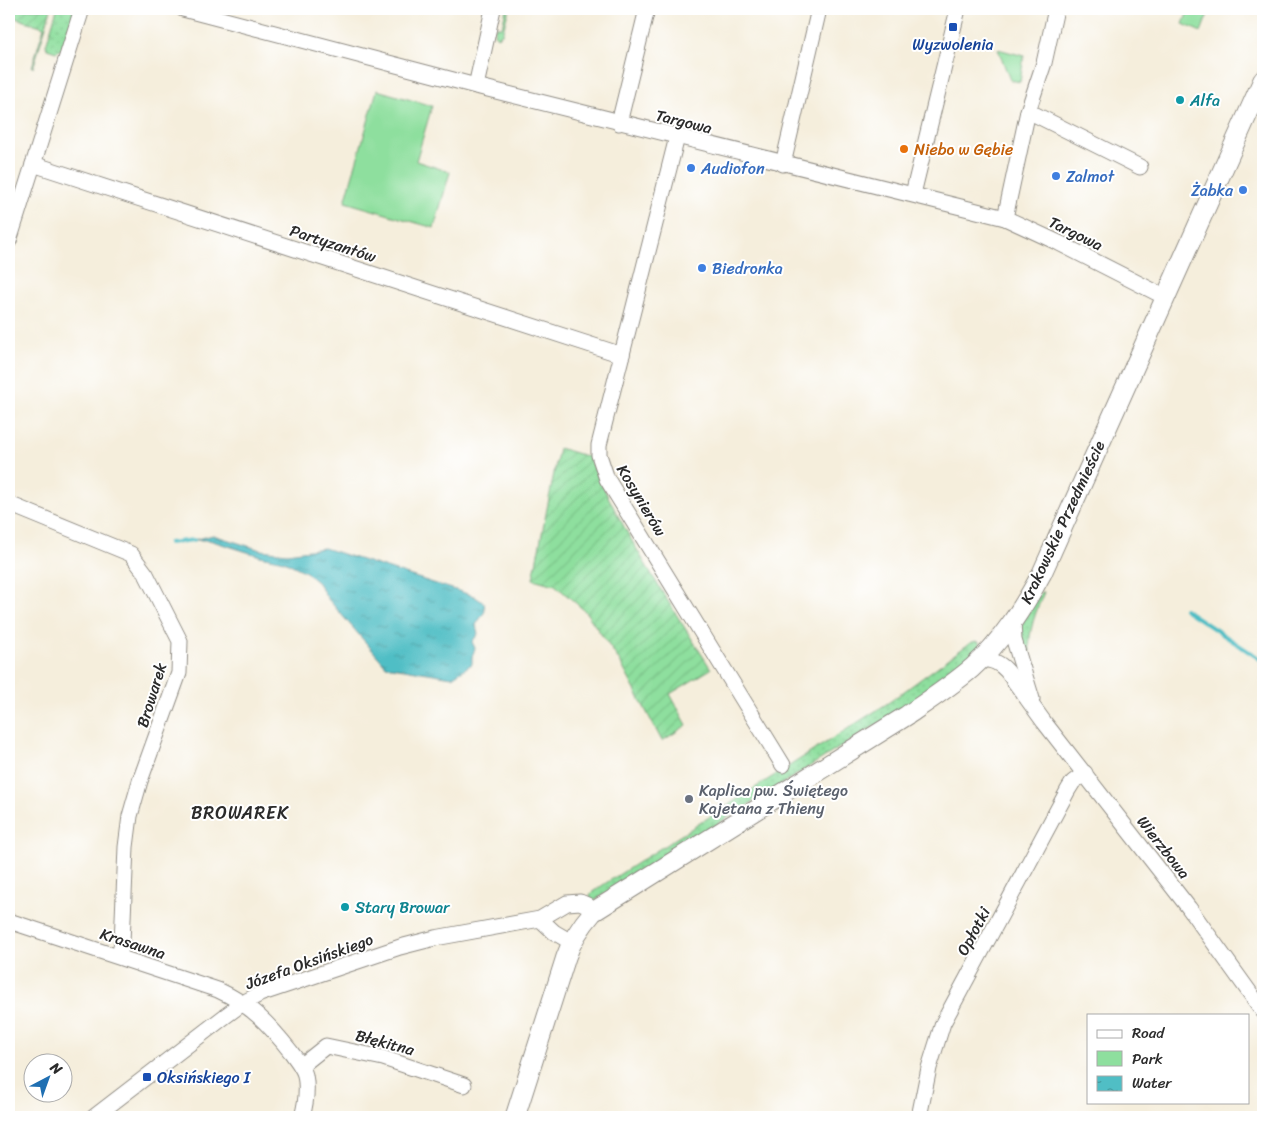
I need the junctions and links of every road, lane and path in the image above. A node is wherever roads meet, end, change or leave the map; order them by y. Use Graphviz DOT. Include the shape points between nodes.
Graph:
graph roads {
  1 [pos="82,9"];
  2 [pos="183,9"];
  3 [pos="493,9"];
  4 [pos="647,9"];
  5 [pos="819,9"];
  6 [pos="958,9"];
  7 [pos="1056,9"];
  8 [pos="1263,80"];
  9 [pos="476,86"];
  10 [pos="1028,111"];
  11 [pos="619,123"];
  12 [pos="677,137"];
  13 [pos="33,164"];
  14 [pos="782,164"];
  15 [pos="1140,167"];
  16 [pos="913,194"];
  17 [pos="1005,218"];
  18 [pos="9,241"];
  19 [pos="1166,297"];
  20 [pos="622,355"];
  21 [pos="9,504"];
  22 [pos="1013,621"];
  23 [pos="981,659"];
  24 [pos="1035,708"];
  25 [pos="784,764"];
  26 [pos="1084,773"];
  27 [pos="587,907"];
  28 [pos="540,919"];
  29 [pos="9,920"];
  30 [pos="571,942"];
  31 [pos="118,956"];
  32 [pos="243,1003"];
  33 [pos="1263,1011"];
  34 [pos="301,1066"];
  35 [pos="464,1085"];
  36 [pos="94,1117"];
  37 [pos="302,1117"];
  38 [pos="514,1117"];
  39 [pos="919,1117"];
  1 -- 13 [label="street"];
  2 -- 9 [label="street, Targowa"];
  3 -- 9 [label="street"];
  4 -- 11 [label="street"];
  5 -- 14 [label="street"];
  6 -- 16 [label="street"];
  7 -- 10 [label="street" via="1044,63"];
  8 -- 19 [label="street, Krakowskie Przedmieście"];
  9 -- 11 [label="street, Targowa"];
  10 -- 15 [label="street"];
  10 -- 17 [label="street"];
  11 -- 12 [label="street, Targowa"];
  12 -- 14 [label="street, Targowa"];
  12 -- 20 [label="street, Kosynierów"];
  13 -- 18 [label="street"];
  13 -- 20 [label="street, Partyzantów"];
  14 -- 16 [label="street, Targowa"];
  16 -- 17 [label="street, Targowa"];
  17 -- 19 [label="street, Targowa"];
  19 -- 22 [label="street, Krakowskie Przedmieście" via="1042,573"];
  20 -- 25 [label="street, Kosynierów" via="599,445 601,466"];
  21 -- 31 [label="street, Browarek" via="131,554 146,574 180,641 179,673 130,816 122,943"];
  22 -- 23 [label="street, Krakowskie Przedmieście"];
  22 -- 24 [label="street, Wierzbowa" via="1014,640"];
  23 -- 24 [label="street, Wierzbowa" via="1001,664"];
  23 -- 27 [label="street, Krakowskie Przedmieście" via="906,716"];
  24 -- 26 [label="street, Wierzbowa"];
  26 -- 33 [label="street, Wierzbowa" via="1189,908"];
  26 -- 39 [label="street, Opłotki" via="1068,790 943,1023"];
  27 -- 28 [label="street, Józefa Oksińskiego" via="567,904"];
  27 -- 30 [label="street, Krakowskie Przedmieście"];
  28 -- 30 [label="street"];
  28 -- 32 [label="street, Józefa Oksińskiego" via="400,947 280,986"];
  29 -- 31 [label="street, Krasawna"];
  30 -- 38 [label="street, Krakowskie Przedmieście"];
  31 -- 32 [label="street, Krasawna" via="218,990"];
  32 -- 34 [label="street, Krasawna" via="270,1026"];
  32 -- 36 [label="street, Józefa Oksińskiego"];
  34 -- 35 [label="street, Błękitna" via="326,1046 383,1058"];
  34 -- 37 [label="street" via="307,1100"];
}
